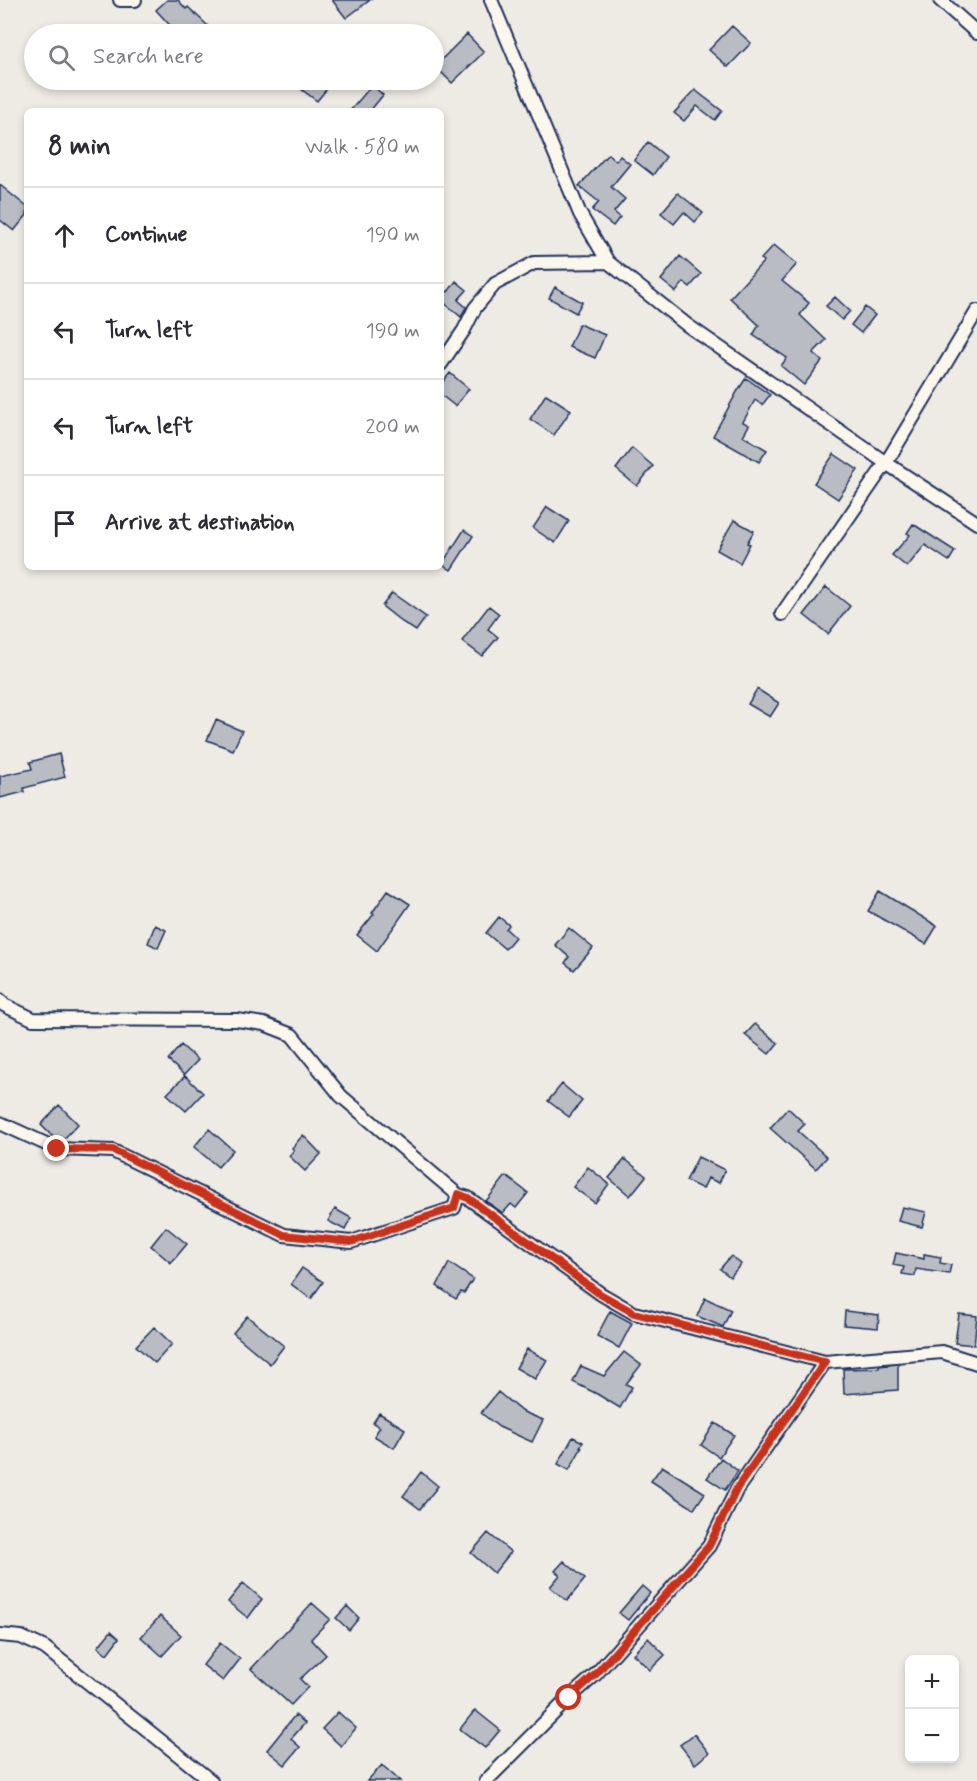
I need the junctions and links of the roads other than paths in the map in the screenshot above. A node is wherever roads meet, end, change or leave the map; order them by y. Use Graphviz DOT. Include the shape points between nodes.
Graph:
graph roads {
  1 [pos="120,0"];
  2 [pos="135,0"];
  3 [pos="491,0"];
  4 [pos="940,0"];
  5 [pos="977,33"];
  6 [pos="608,262"];
  7 [pos="977,311"];
  8 [pos="444,360"];
  9 [pos="886,463"];
  10 [pos="977,523"];
  11 [pos="782,614"];
  12 [pos="0,1000"];
  13 [pos="0,1123"];
  14 [pos="458,1194"];
  15 [pos="825,1362"];
  16 [pos="977,1363"];
  17 [pos="0,1635"];
  18 [pos="211,1781"];
  19 [pos="486,1781"];
  1 -- 2 [label="street"];
  3 -- 6 [label="street" via="580,214"];
  4 -- 5 [label="street"];
  6 -- 8 [label="street" via="534,263 495,284 475,308"];
  6 -- 9 [label="street" via="687,325"];
  7 -- 9 [label="street"];
  9 -- 10 [label="street"];
  9 -- 11 [label="street"];
  12 -- 14 [label="street" via="33,1019 237,1020 264,1024 292,1035 341,1096"];
  13 -- 14 [label="street" via="57,1149 113,1150 284,1235 351,1242 454,1208"];
  14 -- 15 [label="street" via="600,1294 634,1313"];
  15 -- 16 [label="street" via="942,1352"];
  15 -- 19 [label="street" via="737,1488 709,1546 596,1674"];
  17 -- 18 [label="street" via="21,1637 45,1648"];
}
